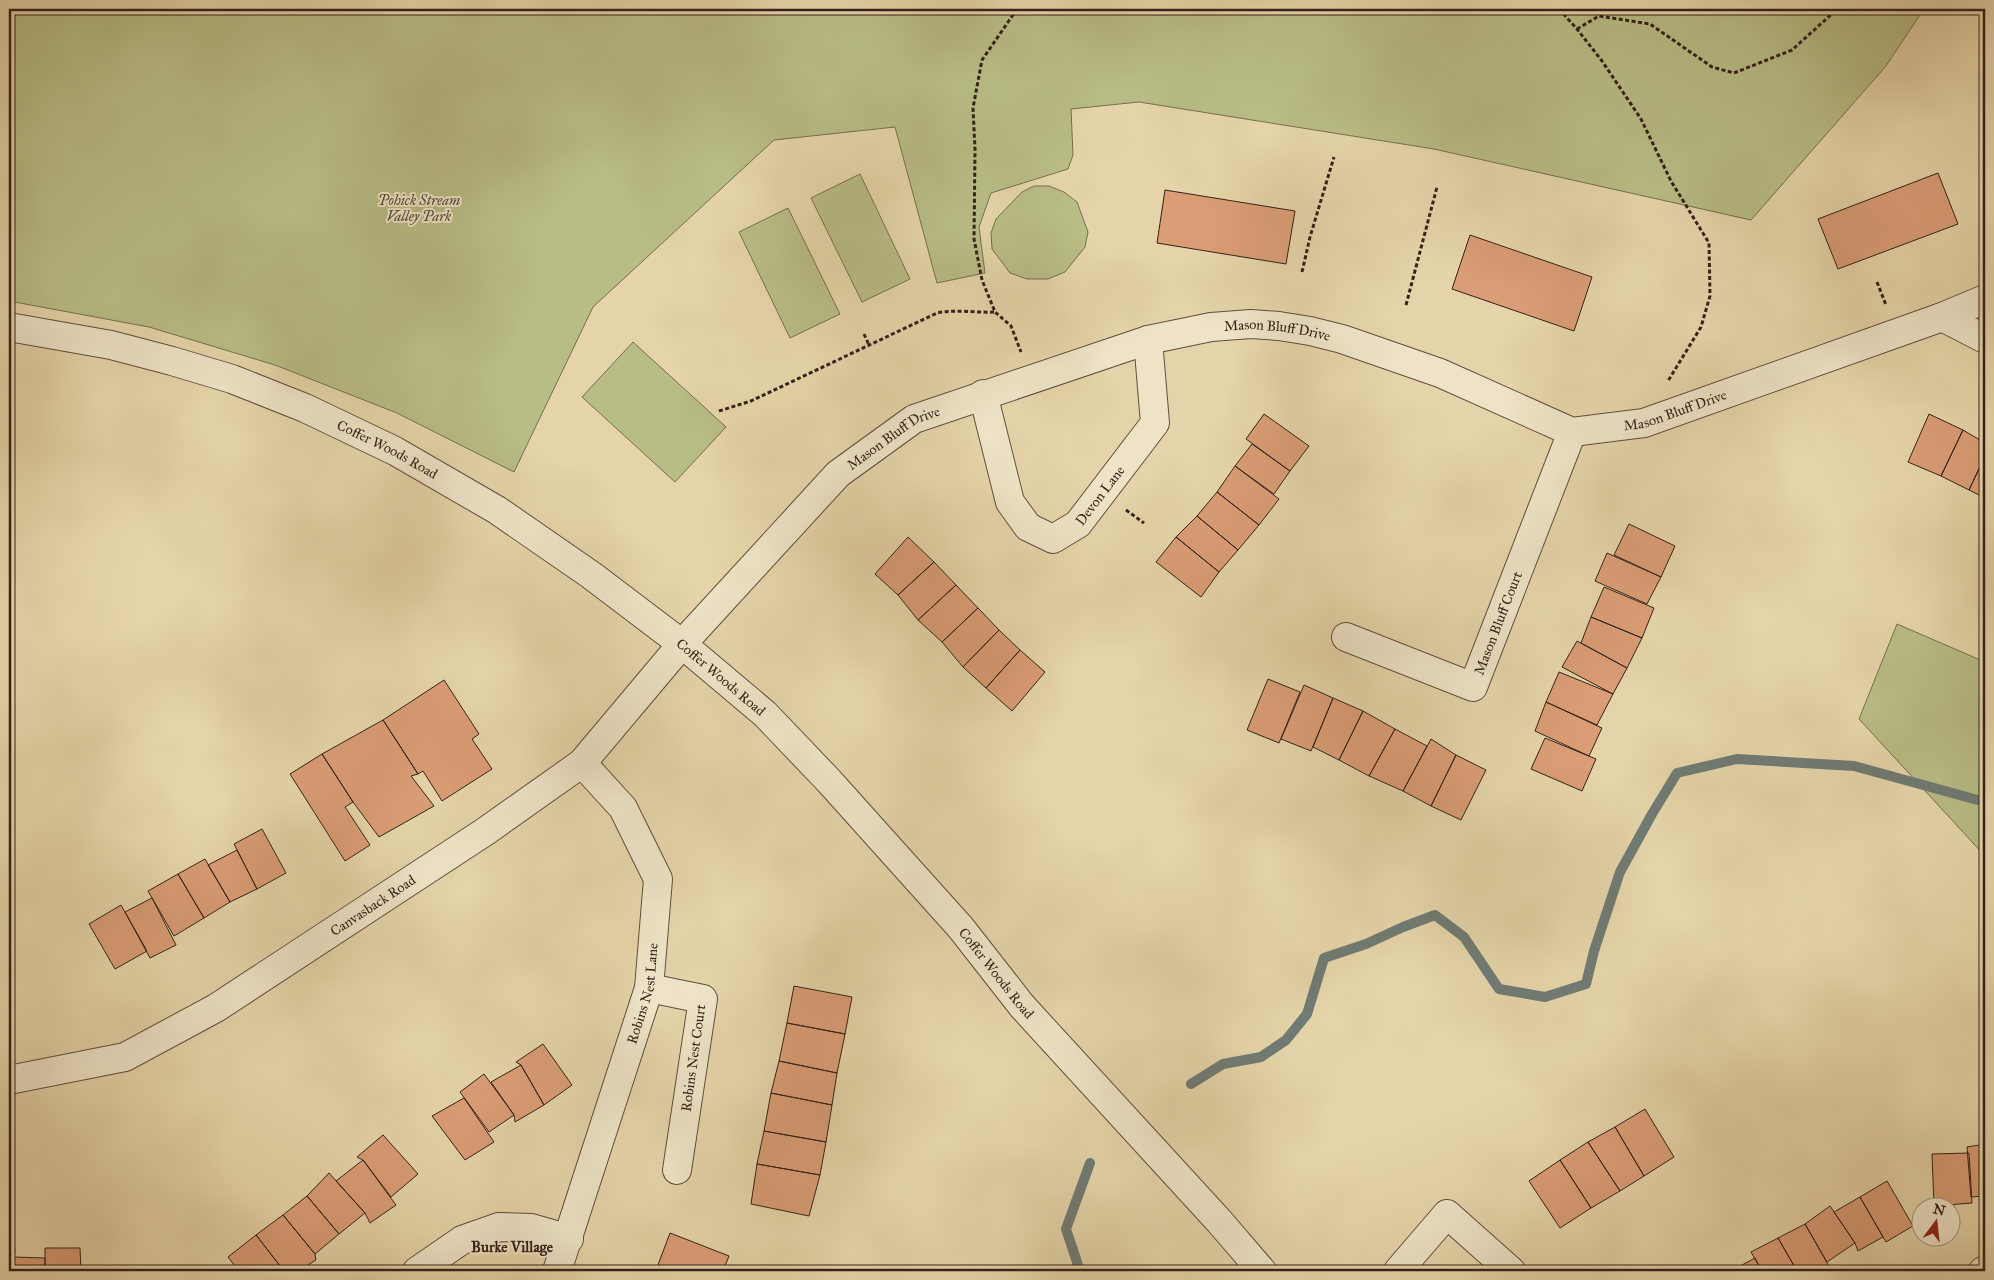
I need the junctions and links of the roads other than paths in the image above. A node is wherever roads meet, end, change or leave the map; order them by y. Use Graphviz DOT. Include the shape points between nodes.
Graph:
graph roads {
  1 [pos="1985,299"];
  2 [pos="1942,317"];
  3 [pos="9,328"];
  4 [pos="1985,339"];
  5 [pos="1148,340"];
  6 [pos="983,394"];
  7 [pos="1572,432"];
  8 [pos="1346,637"];
  9 [pos="682,644"];
  10 [pos="582,763"];
  11 [pos="649,988"];
  12 [pos="9,1080"];
  13 [pos="677,1170"];
  14 [pos="569,1239"];
  15 [pos="417,1271"];
  16 [pos="557,1271"];
  17 [pos="1262,1271"];
  18 [pos="1398,1271"];
  19 [pos="1511,1271"];
  1 -- 2 [label="street, Mason Bluff Drive"];
  2 -- 4 [label="street"];
  2 -- 7 [label="street, Mason Bluff Drive" via="1644,423"];
  3 -- 9 [label="street, Coffer Woods Road" via="111,345 172,361 232,379 305,408 395,451 497,510"];
  5 -- 6 [label="street, Mason Bluff Drive"];
  5 -- 6 [label="street, Devon Lane" via="1155,423 1078,524 1053,539 1028,527 1010,502"];
  5 -- 7 [label="street, Mason Bluff Drive" via="1211,327 1251,324 1310,331 1440,373"];
  6 -- 9 [label="street, Mason Bluff Drive" via="914,419 838,474"];
  7 -- 8 [label="street, Mason Bluff Court" via="1473,687"];
  9 -- 10 [label="street, Canvasback Road"];
  9 -- 17 [label="street, Coffer Woods Road" via="765,714 829,781 961,928 1022,1006"];
  10 -- 11 [label="street, Robins Nest Lane" via="623,808 658,879"];
  10 -- 12 [label="street, Canvasback Road" via="486,831 216,1008 126,1057"];
  11 -- 13 [label="street, Robins Nest Court" via="703,999"];
  11 -- 14 [label="street, Robins Nest Lane"];
  14 -- 15 [label="street" via="531,1228 499,1227 462,1240"];
  14 -- 16 [label="street, Robins Nest Lane"];
  18 -- 19 [label="street" via="1447,1214"];
}
